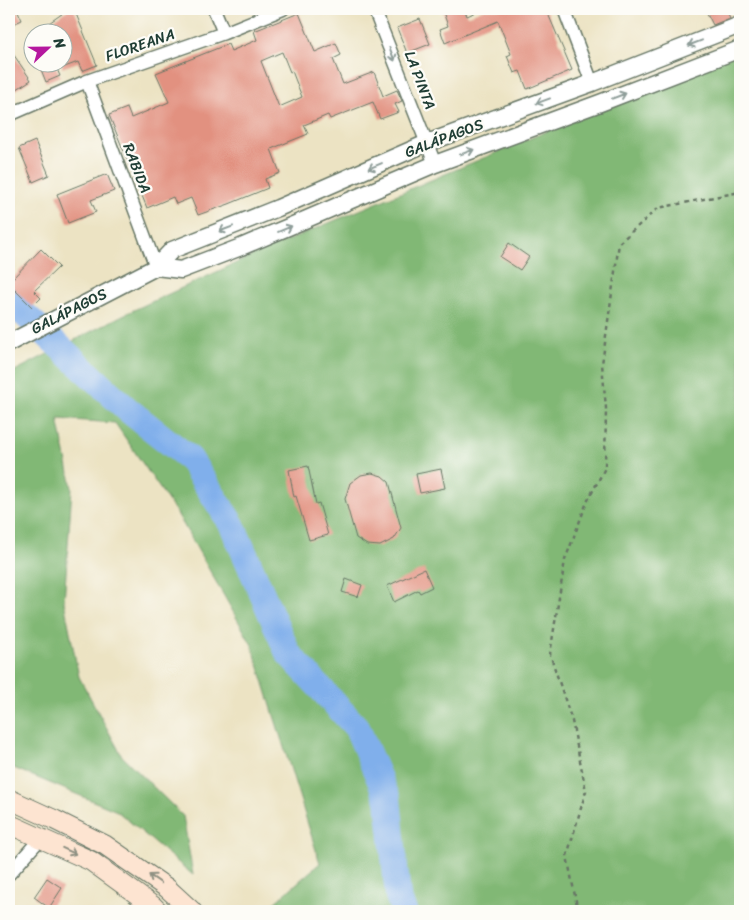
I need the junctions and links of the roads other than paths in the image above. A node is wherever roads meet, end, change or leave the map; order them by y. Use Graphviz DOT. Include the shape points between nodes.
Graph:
graph roads {
  1 [pos="214,9"];
  2 [pos="282,9"];
  3 [pos="374,9"];
  4 [pos="564,9"];
  5 [pos="740,25"];
  6 [pos="224,33"];
  7 [pos="740,49"];
  8 [pos="86,81"];
  9 [pos="592,83"];
  10 [pos="9,115"];
  11 [pos="427,143"];
  12 [pos="435,164"];
  13 [pos="156,266"];
  14 [pos="14,340"];
  15 [pos="9,799"];
  16 [pos="9,824"];
  17 [pos="41,838"];
  18 [pos="9,874"];
  19 [pos="158,911"];
  20 [pos="192,911"];
  1 -- 6 [label="street"];
  2 -- 6 [label="street, FLOREANA"];
  3 -- 11 [label="street, LA PINTA, one-way"];
  4 -- 9 [label="street"];
  5 -- 9 [label="street, GALÁPAGOS, one-way"];
  6 -- 8 [label="street, FLOREANA"];
  12 -- 7 [label="street, GALÁPAGOS, one-way"];
  8 -- 10 [label="street, FLOREANA"];
  8 -- 13 [label="street, RABIDA"];
  9 -- 11 [label="street, GALÁPAGOS, one-way"];
  11 -- 12 [label="street, LA PINTA"];
  11 -- 13 [label="street, GALÁPAGOS, one-way" via="172,250"];
  13 -- 12 [label="street, GALÁPAGOS, one-way" via="181,270"];
  13 -- 14 [label="street, GALÁPAGOS"];
  20 -- 15 [label="main road, one-way" via="167,888 105,845"];
  16 -- 17 [label="main road"];
  17 -- 18 [label="street"];
  17 -- 19 [label="main road, one-way" via="91,861"];
}
